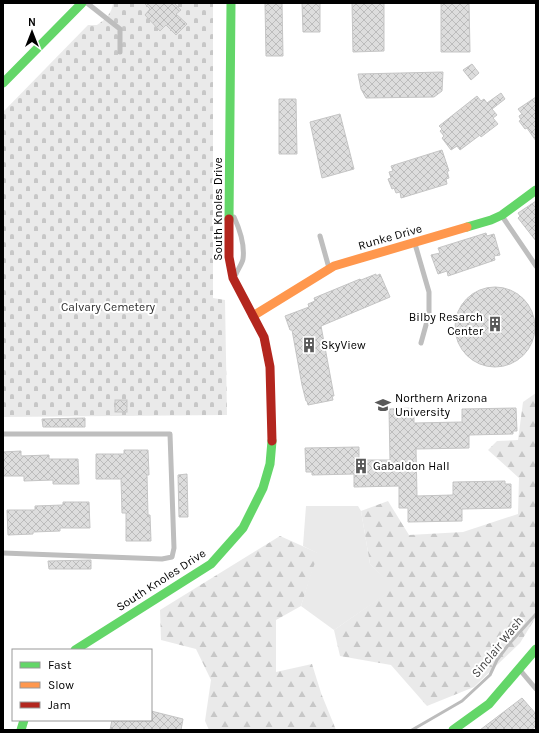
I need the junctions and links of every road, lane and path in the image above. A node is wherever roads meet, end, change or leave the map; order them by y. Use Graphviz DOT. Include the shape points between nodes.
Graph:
graph roads {
  1 [pos="82,3"];
  2 [pos="87,3"];
  3 [pos="231,3"];
  4 [pos="120,52"];
  5 [pos="3,83"];
  6 [pos="536,190"];
  7 [pos="230,210"];
  8 [pos="502,215"];
  9 [pos="320,236"];
  10 [pos="415,243"];
  11 [pos="536,266"];
  12 [pos="329,269"];
  13 [pos="233,278"];
  14 [pos="253,316"];
  15 [pos="421,343"];
  16 [pos="3,434"];
  17 [pos="3,553"];
  18 [pos="77,649"];
  19 [pos="536,649"];
  20 [pos="519,669"];
  21 [pos="536,689"];
  22 [pos="453,730"];
  1 -- 5 [label="street"];
  2 -- 4 [label="lane" via="120,29"];
  3 -- 7 [label="street, South Knoles Drive"];
  6 -- 8 [label="street, Runke Drive"];
  7 -- 13 [label="street, South Knoles Drive" via="229,257"];
  7 -- 13 [label="lane" via="241,230 243,251 243,260"];
  8 -- 10 [label="street, Runke Drive"];
  8 -- 11 [label="lane"];
  9 -- 12 [label="lane"];
  10 -- 12 [label="street, Runke Drive"];
  10 -- 15 [label="lane" via="429,292 429,314"];
  12 -- 14 [label="street, Runke Drive"];
  13 -- 14 [label="street, South Knoles Drive"];
  14 -- 18 [label="street, South Knoles Drive" via="264,337 270,367 272,445 263,488 243,528 210,564"];
  16 -- 17 [label="lane" via="170,434 174,548 172,557 162,559"];
  19 -- 20 [label="street"];
  20 -- 21 [label="lane"];
  20 -- 22 [label="street" via="489,704"];
}
